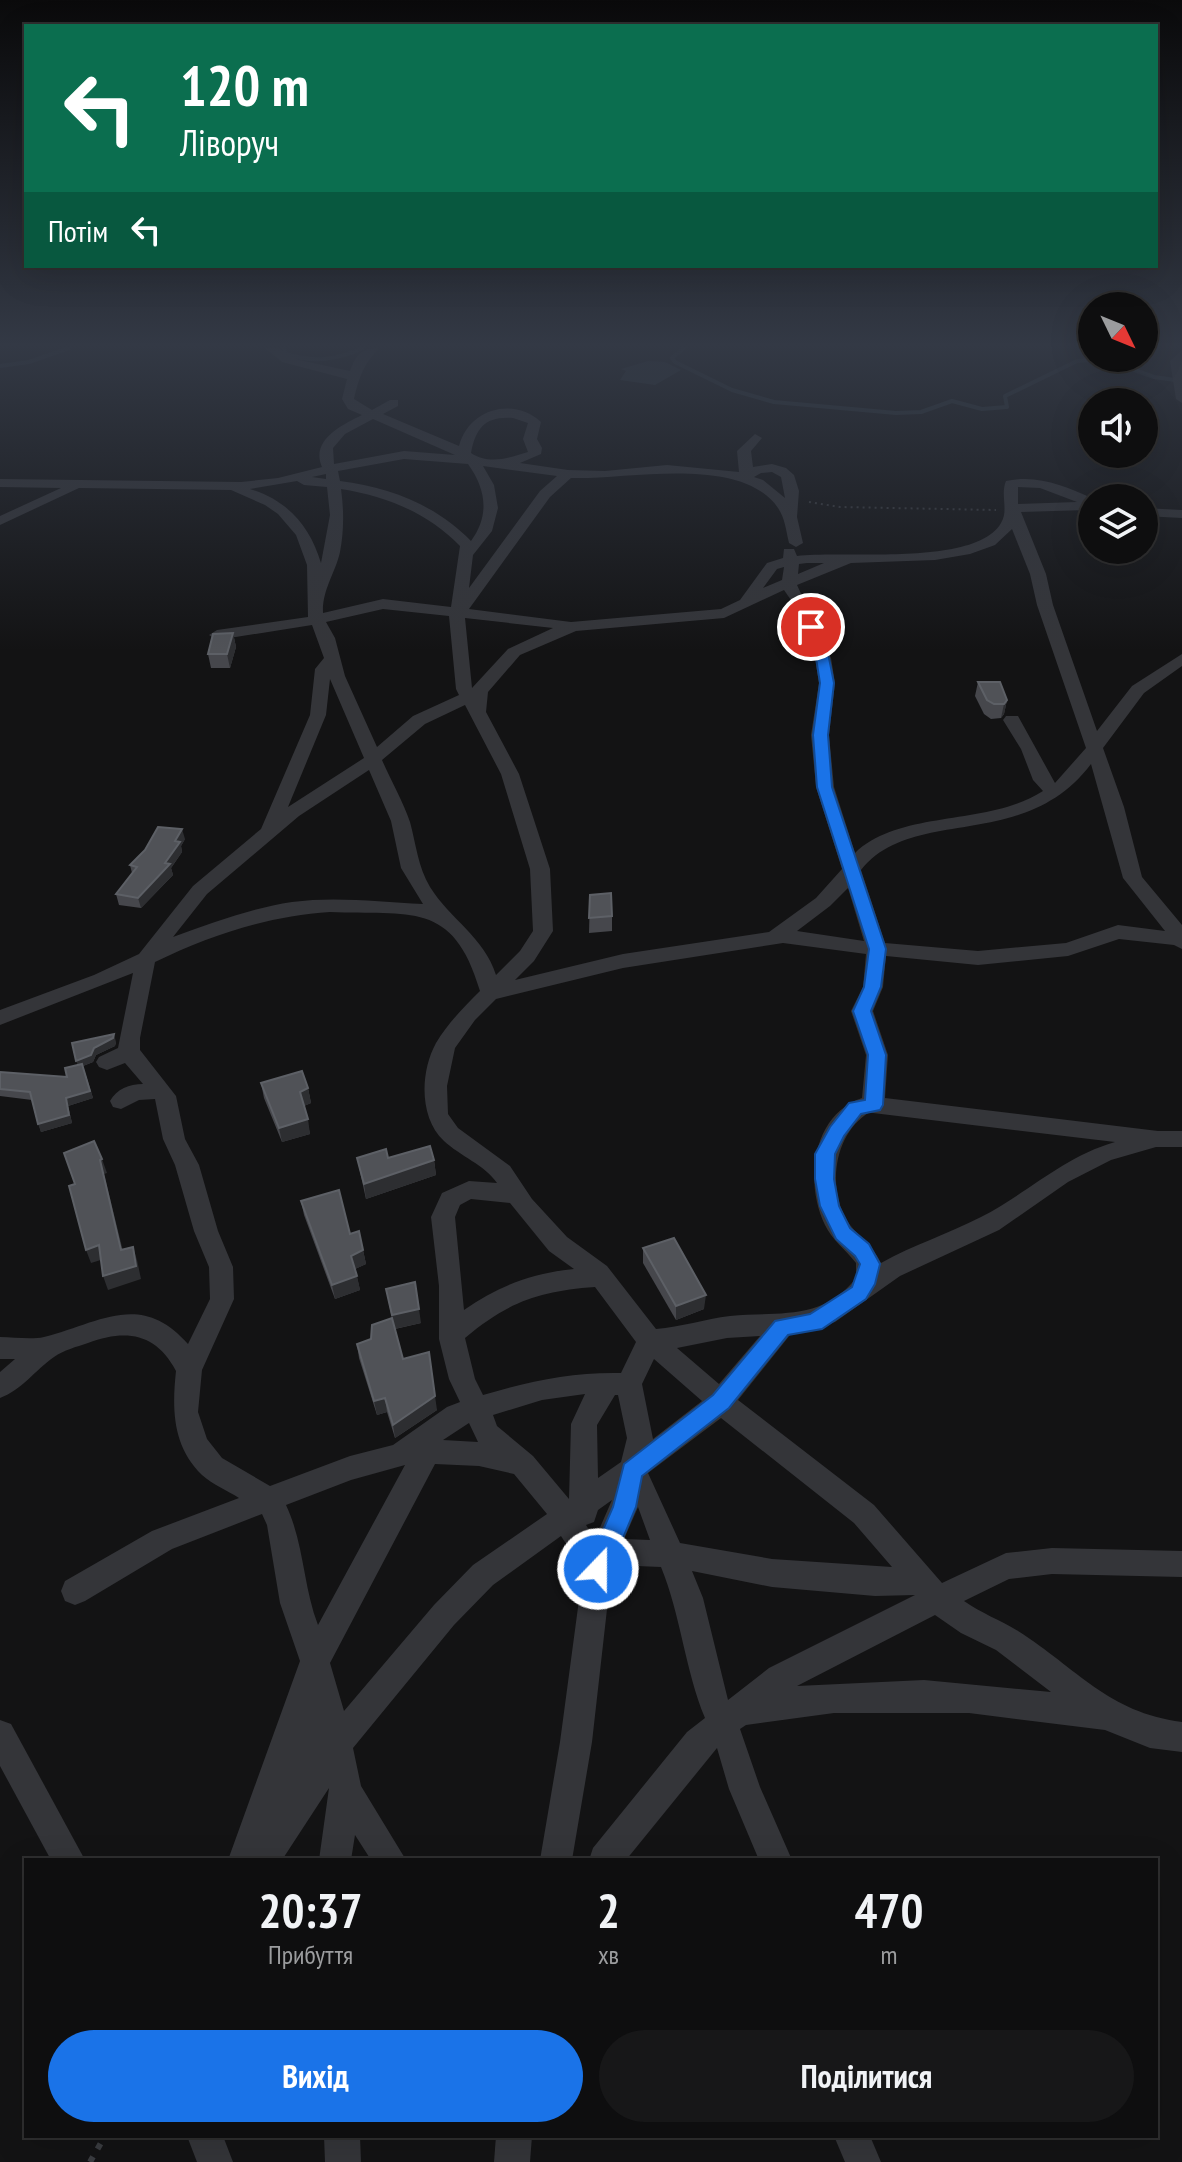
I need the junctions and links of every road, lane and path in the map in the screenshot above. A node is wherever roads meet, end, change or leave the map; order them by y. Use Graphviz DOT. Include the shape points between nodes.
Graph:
graph roads {
  1 [pos="326,449"];
  2 [pos="450,449"];
  3 [pos="469,449"];
  4 [pos="535,449"];
  5 [pos="746,449"];
  6 [pos="468,457"];
  7 [pos="504,464"];
  8 [pos="568,474"];
  9 [pos="746,474"];
  10 [pos="332,475"];
  11 [pos="0,483"];
  12 [pos="81,484"];
  13 [pos="225,487"];
  14 [pos="1078,498"];
  15 [pos="793,499"];
  16 [pos="1078,505"];
  17 [pos="1061,506"];
  18 [pos="1012,509"];
  19 [pos="1158,513"];
  20 [pos="1182,514"];
  21 [pos="790,517"];
  22 [pos="0,521"];
  23 [pos="1031,526"];
  24 [pos="467,553"];
  25 [pos="791,559"];
  26 [pos="847,559"];
  27 [pos="318,588"];
  28 [pos="745,603"];
  29 [pos="460,612"];
  30 [pos="317,620"];
  31 [pos="574,626"];
  32 [pos="217,635"];
  33 [pos="332,659"];
  34 [pos="1182,659"];
  35 [pos="475,700"];
  36 [pos="1012,720"];
  37 [pos="1094,750"];
  38 [pos="372,760"];
  39 [pos="1054,792"];
  40 [pos="269,833"];
  41 [pos="852,868"];
  42 [pos="1144,891"];
  43 [pos="448,919"];
  44 [pos="1118,932"];
  45 [pos="775,937"];
  46 [pos="1181,941"];
  47 [pos="877,949"];
  48 [pos="146,958"];
  49 [pos="489,992"];
  50 [pos="0,1018"];
  51 [pos="161,1091"];
  52 [pos="121,1101"];
  53 [pos="873,1105"];
  54 [pos="1158,1139"];
  55 [pos="1182,1139"];
  56 [pos="516,1194"];
  57 [pos="600,1277"];
  58 [pos="861,1290"];
  59 [pos="782,1327"];
  60 [pos="452,1334"];
  61 [pos="650,1340"];
  62 [pos="0,1348"];
  63 [pos="47,1348"];
  64 [pos="189,1370"];
  65 [pos="618,1384"];
  66 [pos="0,1387"];
  67 [pos="721,1401"];
  68 [pos="477,1409"];
  69 [pos="414,1453"];
  70 [pos="523,1465"];
  71 [pos="632,1471"];
  72 [pos="270,1501"];
  73 [pos="574,1508"];
  74 [pos="670,1554"];
  75 [pos="601,1560"];
  76 [pos="1182,1564"];
  77 [pos="929,1590"];
  78 [pos="75,1591"];
  79 [pos="315,1662"];
  80 [pos="1109,1716"];
  81 [pos="728,1718"];
  82 [pos="333,1729"];
  83 [pos="0,1735"];
  84 [pos="1182,1737"];
  85 [pos="346,1792"];
  86 [pos="68,1858"];
  87 [pos="245,1858"];
  88 [pos="254,1858"];
  89 [pos="263,1858"];
  90 [pos="335,1858"];
  91 [pos="389,1858"];
  92 [pos="556,1858"];
  93 [pos="607,1858"];
  94 [pos="775,1858"];
  95 [pos="104,2138"];
  96 [pos="206,2138"];
  97 [pos="342,2138"];
  98 [pos="853,2138"];
  99 [pos="90,2162"];
  100 [pos="215,2162"];
  101 [pos="343,2162"];
  102 [pos="863,2162"];
  1 -- 10 [label="street"];
  2 -- 6 [label="street"];
  3 -- 6 [label="street"];
  4 -- 7 [label="street" via="534,454"];
  5 -- 9 [label="street"];
  6 -- 7 [label="street"];
  6 -- 10 [label="street" via="404,455"];
  6 -- 24 [label="street" via="488,491 492,520"];
  7 -- 8 [label="street"];
  8 -- 9 [label="street" via="667,469"];
  8 -- 29 [label="street" via="545,494"];
  9 -- 15 [label="street" via="774,467 784,470"];
  9 -- 21 [label="street" via="781,502"];
  10 -- 13 [label="street"];
  10 -- 24 [label="street" via="410,505 456,532"];
  10 -- 27 [label="street" via="335,536"];
  11 -- 12 [label="street"];
  12 -- 13 [label="street"];
  12 -- 22 [label="street"];
  13 -- 27 [label="street" via="264,498 292,517 308,543"];
  14 -- 18 [label="street" via="1018,481 1009,489"];
  15 -- 18 [label="path" via="840,507"];
  15 -- 21 [label="street"];
  16 -- 17 [label="street"];
  17 -- 18 [label="street"];
  17 -- 23 [label="street"];
  18 -- 23 [label="street"];
  18 -- 26 [label="street" via="1008,526 981,545 929,558"];
  19 -- 20 [label="street"];
  21 -- 25 [label="street"];
  23 -- 37 [label="street" via="1045,605"];
  24 -- 29 [label="street" via="458,592"];
  25 -- 26 [label="street"];
  25 -- 26 [label="street" via="816,552"];
  25 -- 28 [label="street"];
  25 -- 28 [label="street" via="772,566"];
  25 -- 41 [label="street" via="792,593 823,658 827,683 820,735 825,787"];
  27 -- 30 [label="street" via="313,607"];
  28 -- 31 [label="street" via="694,618"];
  29 -- 30 [label="street" via="383,604"];
  29 -- 31 [label="street"];
  29 -- 35 [label="street" via="458,649"];
  30 -- 32 [label="street"];
  30 -- 33 [label="street"];
  31 -- 35 [label="street" via="514,652"];
  33 -- 38 [label="street"];
  33 -- 40 [label="street" via="323,669 318,715"];
  34 -- 37 [label="street" via="1133,695"];
  35 -- 38 [label="street" via="419,720"];
  35 -- 49 [label="street" via="510,774 533,842 543,905 543,931 527,956"];
  36 -- 39 [label="street" via="1042,780"];
  37 -- 39 [label="street"];
  37 -- 42 [label="street" via="1133,878"];
  38 -- 40 [label="street"];
  38 -- 43 [label="street" via="400,821 411,868 423,892"];
  39 -- 41 [label="street" via="1027,809 986,822 883,842"];
  40 -- 48 [label="street" via="200,890"];
  41 -- 45 [label="street" via="806,916"];
  41 -- 47 [label="street"];
  42 -- 44 [label="street" via="1134,922"];
  42 -- 46 [label="street"];
  43 -- 48 [label="street" via="402,908 294,908 258,915"];
  43 -- 49 [label="street" via="481,961"];
  44 -- 46 [label="street"];
  44 -- 47 [label="street" via="1068,949 1021,955 978,958"];
  45 -- 47 [label="street"];
  45 -- 49 [label="street" via="623,961"];
  47 -- 53 [label="street" via="873,987 862,1011 877,1055"];
  48 -- 50 [label="street"];
  48 -- 51 [label="street" via="129,1038 118,1057"];
  49 -- 56 [label="street" via="445,1047 436,1086 437,1115 450,1134 502,1172"];
  51 -- 52 [label="street" via="134,1092"];
  51 -- 64 [label="street" via="221,1267 222,1299"];
  53 -- 54 [label="street"];
  53 -- 58 [label="street" via="856,1108 825,1154 830,1206 843,1233 870,1264"];
  54 -- 55 [label="street"];
  54 -- 58 [label="street" via="1104,1154 1060,1176 991,1223 917,1256"];
  56 -- 57 [label="street" via="558,1244"];
  56 -- 60 [label="street" via="469,1190 450,1199 443,1217"];
  57 -- 60 [label="street" via="508,1292"];
  57 -- 61 [label="street"];
  58 -- 59 [label="street" via="815,1322"];
  59 -- 61 [label="street" via="732,1326"];
  59 -- 67 [label="street"];
  60 -- 68 [label="street" via="462,1379"];
  61 -- 65 [label="street"];
  61 -- 67 [label="street"];
  62 -- 63 [label="street"];
  63 -- 64 [label="street" via="118,1322 145,1325 166,1335"];
  63 -- 66 [label="street"];
  64 -- 72 [label="street" via="185,1412 195,1444 212,1467"];
  65 -- 68 [label="street" via="542,1389"];
  65 -- 71 [label="street" via="640,1438"];
  65 -- 73 [label="street" via="584,1424"];
  67 -- 71 [label="street"];
  67 -- 77 [label="street" via="864,1514"];
  68 -- 69 [label="street" via="456,1415"];
  68 -- 70 [label="street" via="488,1434"];
  69 -- 70 [label="street" via="479,1453"];
  69 -- 72 [label="street" via="350,1468"];
  69 -- 79 [label="street"];
  70 -- 73 [label="street"];
  71 -- 73 [label="street"];
  71 -- 74 [label="street"];
  71 -- 75 [label="street" via="624,1507"];
  72 -- 78 [label="street" via="162,1540"];
  72 -- 79 [label="street" via="281,1525 295,1603"];
  73 -- 75 [label="street"];
  73 -- 82 [label="street" via="483,1575"];
  74 -- 75 [label="street"];
  74 -- 77 [label="street" via="772,1573"];
  74 -- 81 [label="street" via="688,1598 712,1699"];
  75 -- 92 [label="street"];
  76 -- 77 [label="street" via="1052,1561 1006,1566 966,1584"];
  77 -- 80 [label="street"];
  77 -- 81 [label="street" via="780,1679"];
  79 -- 82 [label="street"];
  79 -- 87 [label="street"];
  80 -- 81 [label="street" via="1016,1702 837,1695"];
  80 -- 84 [label="street" via="1150,1733"];
  81 -- 93 [label="street" via="698,1743"];
  81 -- 94 [label="street" via="745,1789"];
  82 -- 85 [label="street"];
  82 -- 88 [label="street"];
  82 -- 89 [label="street" via="307,1797"];
  83 -- 86 [label="street"];
  85 -- 90 [label="street"];
  85 -- 91 [label="street"];
  95 -- 99 [label="path"];
  96 -- 100 [label="street"];
  97 -- 101 [label="street"];
  98 -- 102 [label="street"];
}
